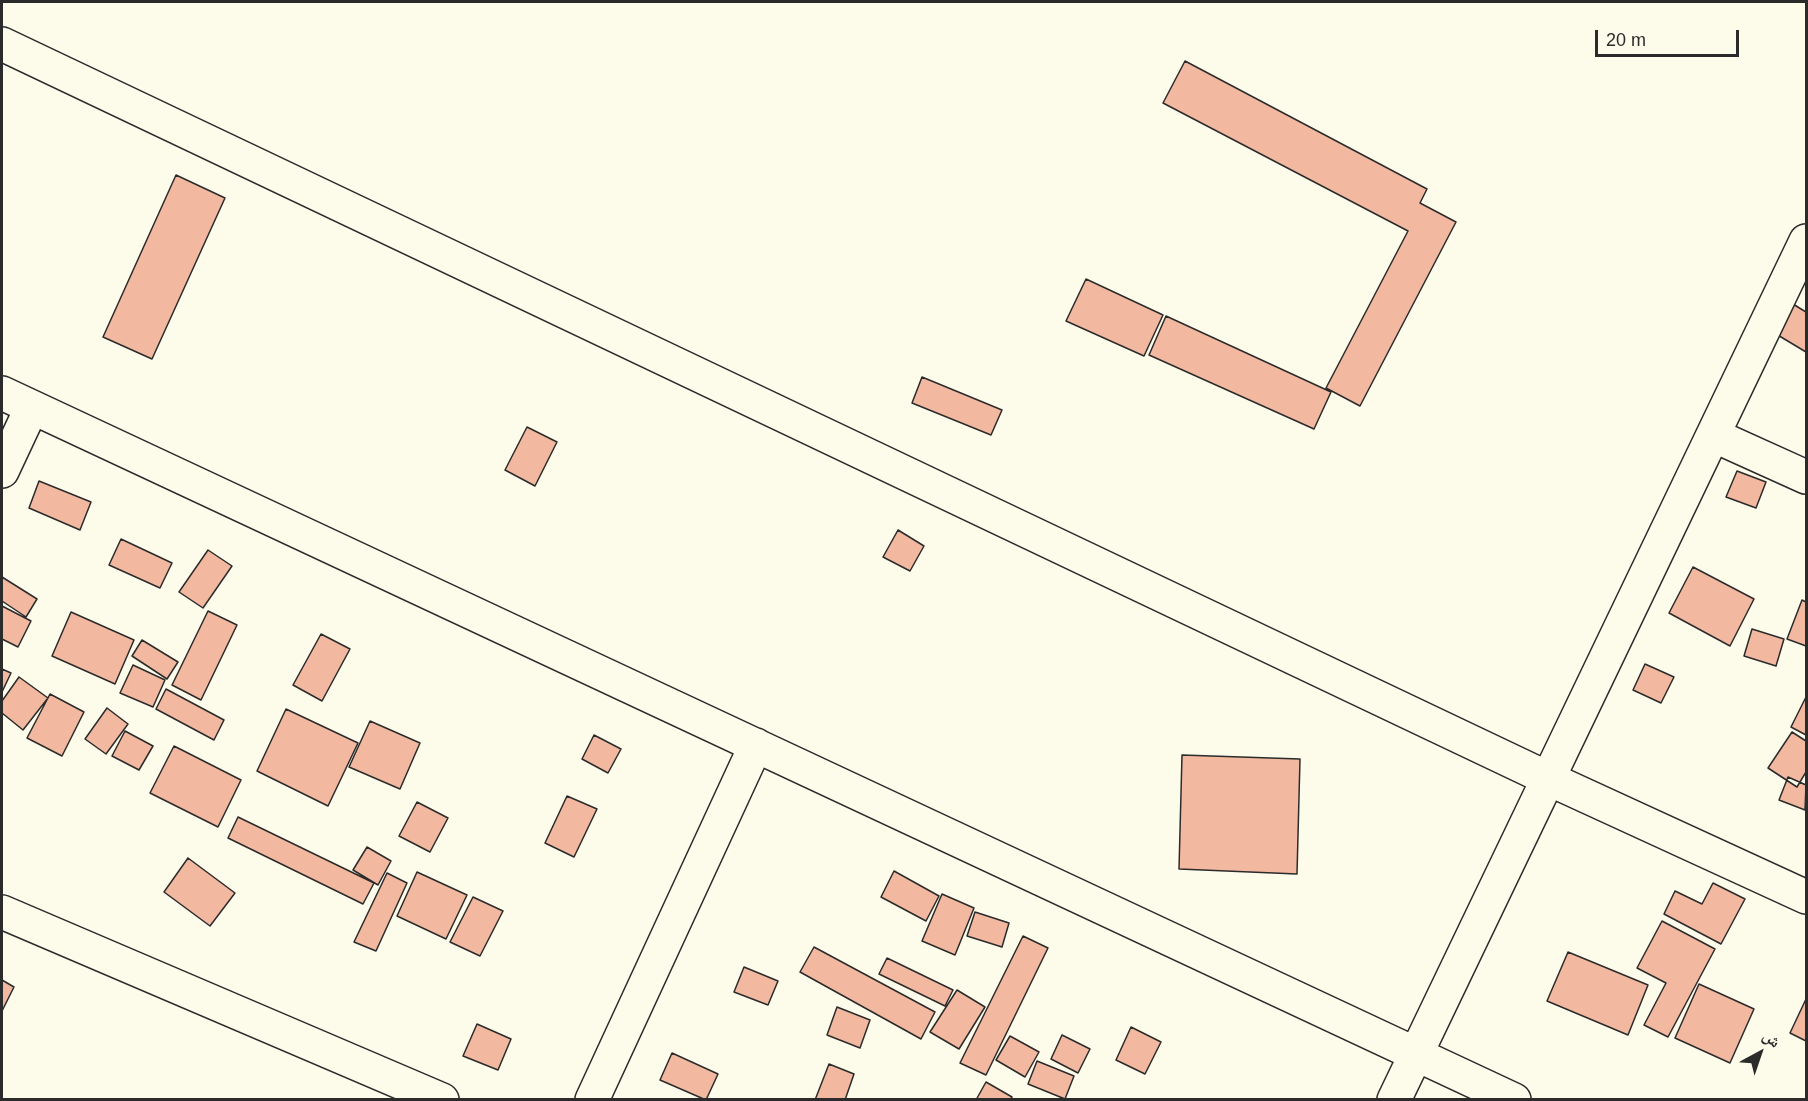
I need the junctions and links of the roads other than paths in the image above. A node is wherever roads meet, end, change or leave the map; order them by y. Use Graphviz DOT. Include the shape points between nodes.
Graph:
graph roads {
  1 [pos="2,44"];
  2 [pos="1806,241"];
  3 [pos="2,393"];
  4 [pos="32,407"];
  5 [pos="1713,435"];
  6 [pos="2,471"];
  7 [pos="1806,477"];
  8 [pos="756,745"];
  9 [pos="1547,778"];
  10 [pos="1806,897"];
  11 [pos="2,912"];
  12 [pos="1416,1053"];
  13 [pos="442,1100"];
  14 [pos="592,1100"];
  15 [pos="1394,1100"];
  16 [pos="1515,1100"];
  1 -- 9 [label="street"];
  2 -- 5 [label="street"];
  3 -- 4 [label="street"];
  4 -- 6 [label="street"];
  4 -- 8 [label="street"];
  5 -- 7 [label="street"];
  5 -- 9 [label="street"];
  8 -- 12 [label="street"];
  8 -- 14 [label="street"];
  9 -- 10 [label="street"];
  9 -- 12 [label="street"];
  11 -- 13 [label="street"];
  12 -- 15 [label="street"];
  12 -- 16 [label="street"];
}
